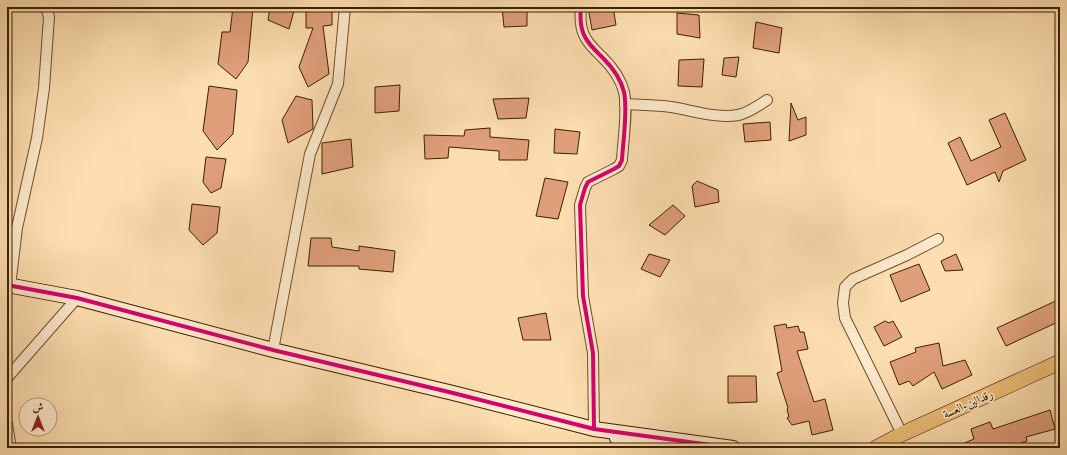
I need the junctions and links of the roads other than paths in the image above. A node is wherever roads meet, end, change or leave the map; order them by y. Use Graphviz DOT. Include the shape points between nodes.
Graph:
graph roads {
  1 [pos="46,7"];
  2 [pos="345,7"];
  3 [pos="581,7"];
  4 [pos="767,100"];
  5 [pos="625,104"];
  6 [pos="938,239"];
  7 [pos="8,285"];
  8 [pos="77,298"];
  9 [pos="273,350"];
  10 [pos="1060,362"];
  11 [pos="7,378"];
  12 [pos="7,424"];
  13 [pos="594,429"];
  14 [pos="902,434"];
  15 [pos="880,447"];
  16 [pos="11,448"];
  17 [pos="642,448"];
  18 [pos="733,448"];
  1 -- 7 [label="street" via="49,17 44,88 37,138 17,228"];
  2 -- 9 [label="street" via="338,84 310,154"];
  3 -- 5 [label="street" via="579,18 585,37 617,77 624,92"];
  4 -- 5 [label="street" via="740,115 728,116 670,107"];
  5 -- 13 [label="street" via="622,160 614,170 588,182 580,205 583,296 593,353"];
  6 -- 14 [label="street" via="853,279 845,287 845,318"];
  7 -- 8 [label="street"];
  8 -- 9 [label="street"];
  8 -- 11 [label="street"];
  9 -- 13 [label="street"];
  10 -- 14 [label="main road, رقدالين-العسة"];
  12 -- 16 [label="street"];
  13 -- 17 [label="street"];
  13 -- 18 [label="street"];
  14 -- 15 [label="main road, رقدالين-العسة"];
}
